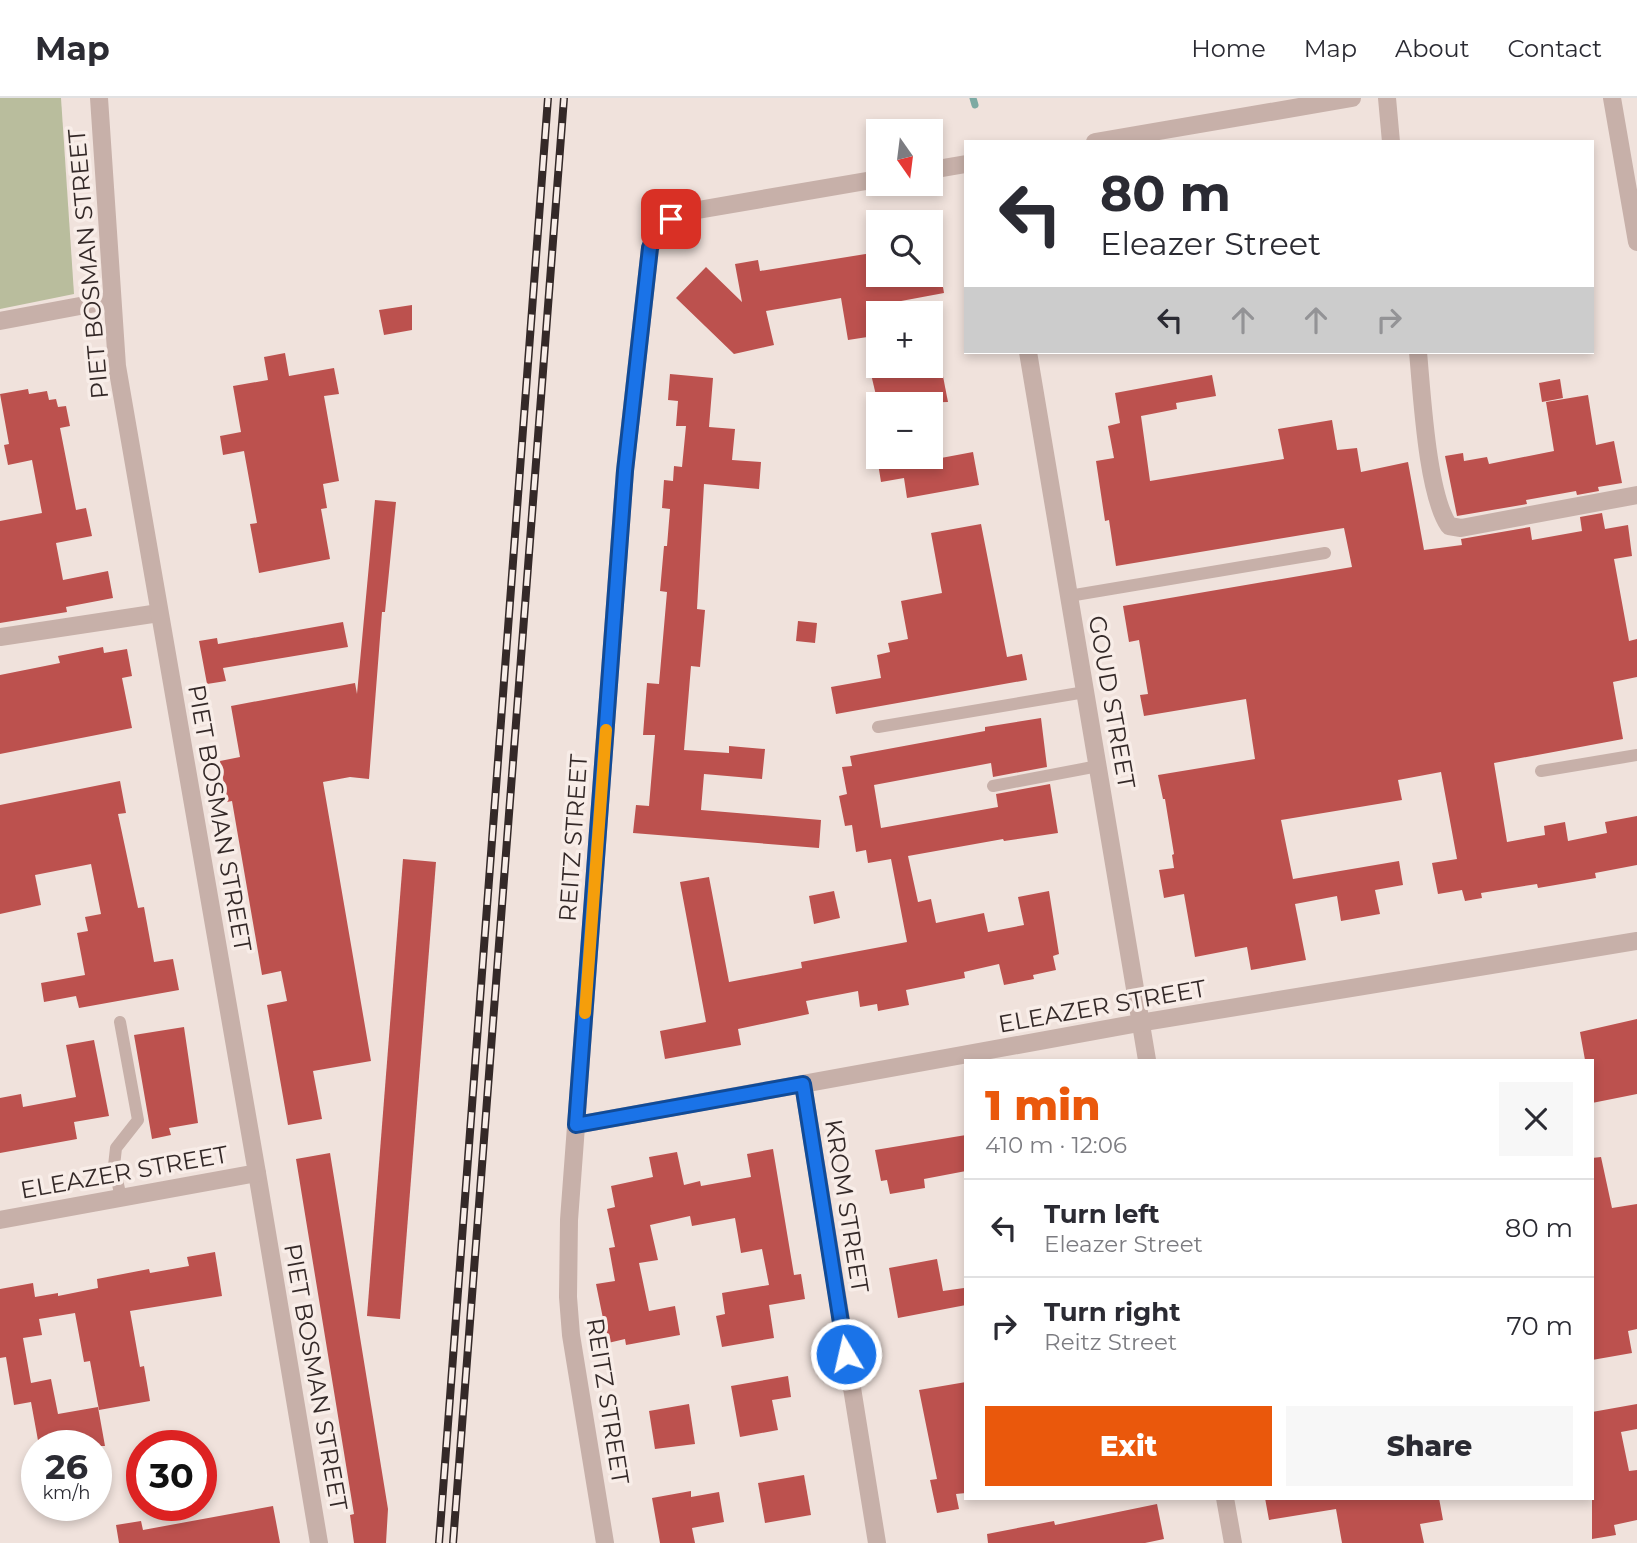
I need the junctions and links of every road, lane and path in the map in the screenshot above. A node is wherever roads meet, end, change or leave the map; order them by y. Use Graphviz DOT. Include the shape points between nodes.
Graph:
graph roads {
  1 [pos="99,98"];
  2 [pos="1352,98"];
  3 [pos="1387,98"];
  4 [pos="1612,98"];
  5 [pos="1107,140"];
  6 [pos="1391,140"];
  7 [pos="964,164"];
  8 [pos="943,168"];
  9 [pos="866,180"];
  10 [pos="1637,242"];
  11 [pos="112,300"];
  12 [pos="0,321"];
  13 [pos="1028,354"];
  14 [pos="1418,354"];
  15 [pos="1637,495"];
  16 [pos="1325,553"];
  17 [pos="1069,596"];
  18 [pos="159,613"];
  19 [pos="0,637"];
  20 [pos="1085,692"];
  21 [pos="878,727"];
  22 [pos="1637,755"];
  23 [pos="1098,766"];
  24 [pos="1541,771"];
  25 [pos="993,786"];
  26 [pos="1637,941"];
  27 [pos="120,1022"];
  28 [pos="1139,1023"];
  29 [pos="1147,1059"];
  30 [pos="803,1084"];
  31 [pos="576,1125"];
  32 [pos="257,1173"];
  33 [pos="121,1198"];
  34 [pos="0,1220"];
  35 [pos="1225,1500"];
  36 [pos="319,1543"];
  37 [pos="605,1543"];
  38 [pos="877,1543"];
  39 [pos="1233,1543"];
  1 -- 11 [label="street, PIET BOSMAN STREET"];
  2 -- 5 [label="street"];
  3 -- 6 [label="street"];
  4 -- 10 [label="street"];
  7 -- 8 [label="street"];
  9 -- 31 [label="street, REITZ STREET" via="698,210 671,219 657,230 650,248 625,471"];
  11 -- 12 [label="street"];
  11 -- 18 [label="street, PIET BOSMAN STREET" via="117,366"];
  13 -- 17 [label="street, GOUD STREET"];
  14 -- 15 [label="street" via="1430,462 1442,517 1449,526 1461,528"];
  16 -- 17 [label="lane"];
  17 -- 20 [label="street, GOUD STREET"];
  18 -- 19 [label="street"];
  18 -- 32 [label="street, PIET BOSMAN STREET"];
  20 -- 21 [label="lane"];
  20 -- 23 [label="street, GOUD STREET"];
  22 -- 24 [label="lane"];
  23 -- 25 [label="lane"];
  23 -- 28 [label="street, GOUD STREET"];
  26 -- 28 [label="street, ELEAZER STREET"];
  27 -- 33 [label="lane" via="138,1120 116,1148 114,1166"];
  28 -- 29 [label="street, GOUD STREET"];
  28 -- 30 [label="street, ELEAZER STREET"];
  30 -- 31 [label="street, ELEAZER STREET"];
  30 -- 38 [label="street, KROM STREET"];
  31 -- 37 [label="street, REITZ STREET" via="568,1297"];
  32 -- 33 [label="street, ELEAZER STREET"];
  32 -- 36 [label="street, PIET BOSMAN STREET"];
  33 -- 34 [label="street, ELEAZER STREET"];
  35 -- 39 [label="street"];
}
